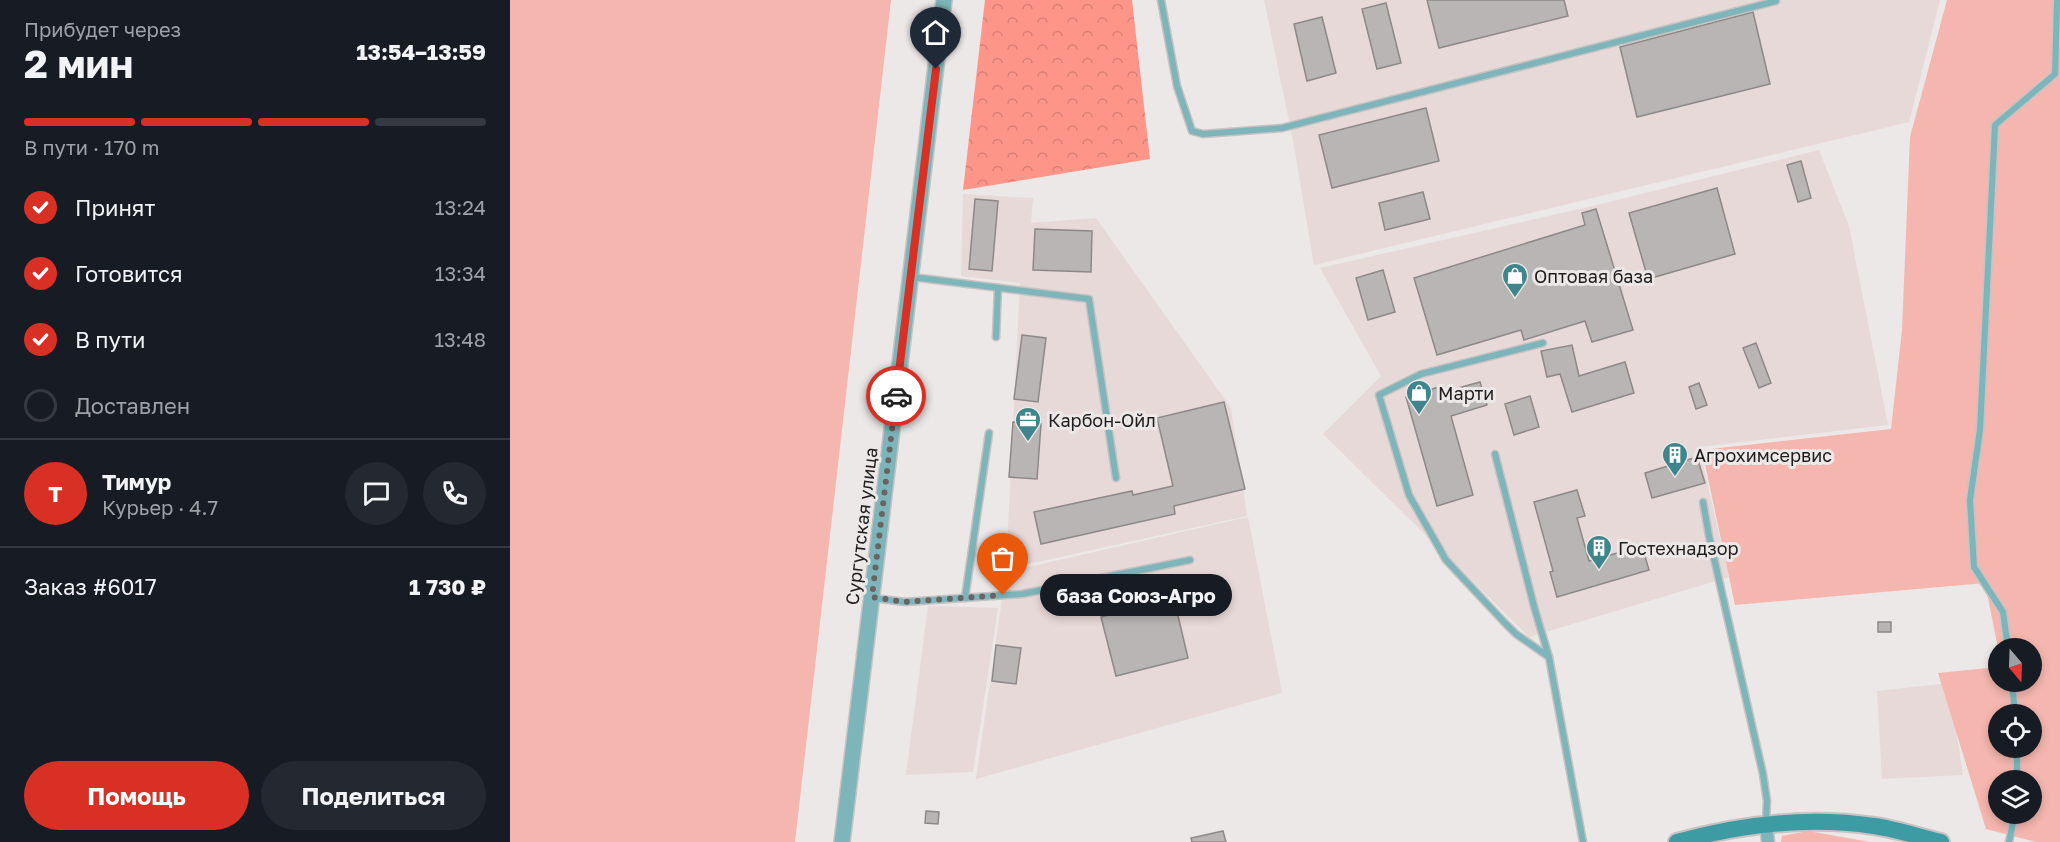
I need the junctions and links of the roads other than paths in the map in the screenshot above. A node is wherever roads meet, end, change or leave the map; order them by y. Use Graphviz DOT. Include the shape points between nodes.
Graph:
graph roads {
  1 [pos="944,0"];
  2 [pos="1161,0"];
  3 [pos="1776,1"];
  4 [pos="2060,3"];
  5 [pos="911,277"];
  6 [pos="998,288"];
  7 [pos="996,337"];
  8 [pos="1543,343"];
  9 [pos="989,434"];
  10 [pos="1495,454"];
  11 [pos="1116,478"];
  12 [pos="1703,502"];
  13 [pos="1190,560"];
  14 [pos="872,597"];
  15 [pos="965,598"];
  16 [pos="2006,638"];
  17 [pos="1549,657"];
  18 [pos="1766,823"];
  19 [pos="2013,824"];
  20 [pos="842,842"];
  21 [pos="1583,842"];
  22 [pos="1677,842"];
  23 [pos="1768,842"];
  24 [pos="1941,842"];
  25 [pos="2009,842"];
  1 -- 5 [label="street, Сургутская улица"];
  2 -- 3 [label="lane" via="1177,86 1192,131 1203,134 1282,128"];
  4 -- 16 [label="lane" via="2057,2 2055,74 1995,125 1980,430 1970,500 1974,567 2002,612"];
  5 -- 6 [label="lane"];
  5 -- 14 [label="street, Сургутская улица"];
  6 -- 7 [label="lane"];
  6 -- 11 [label="lane" via="1089,299"];
  8 -- 17 [label="lane" via="1421,374 1379,395 1409,495 1446,560 1503,621"];
  9 -- 15 [label="lane"];
  10 -- 17 [label="lane"];
  12 -- 18 [label="lane" via="1763,774"];
  13 -- 15 [label="lane" via="1022,594"];
  14 -- 15 [label="lane" via="905,602"];
  14 -- 20 [label="street, Сургутская улица"];
  17 -- 21 [label="lane"];
  18 -- 22 [label="main road"];
  18 -- 23 [label="street"];
  18 -- 24 [label="main road" via="1806,820 1875,826"];
  19 -- 25 [label="lane"];
}
